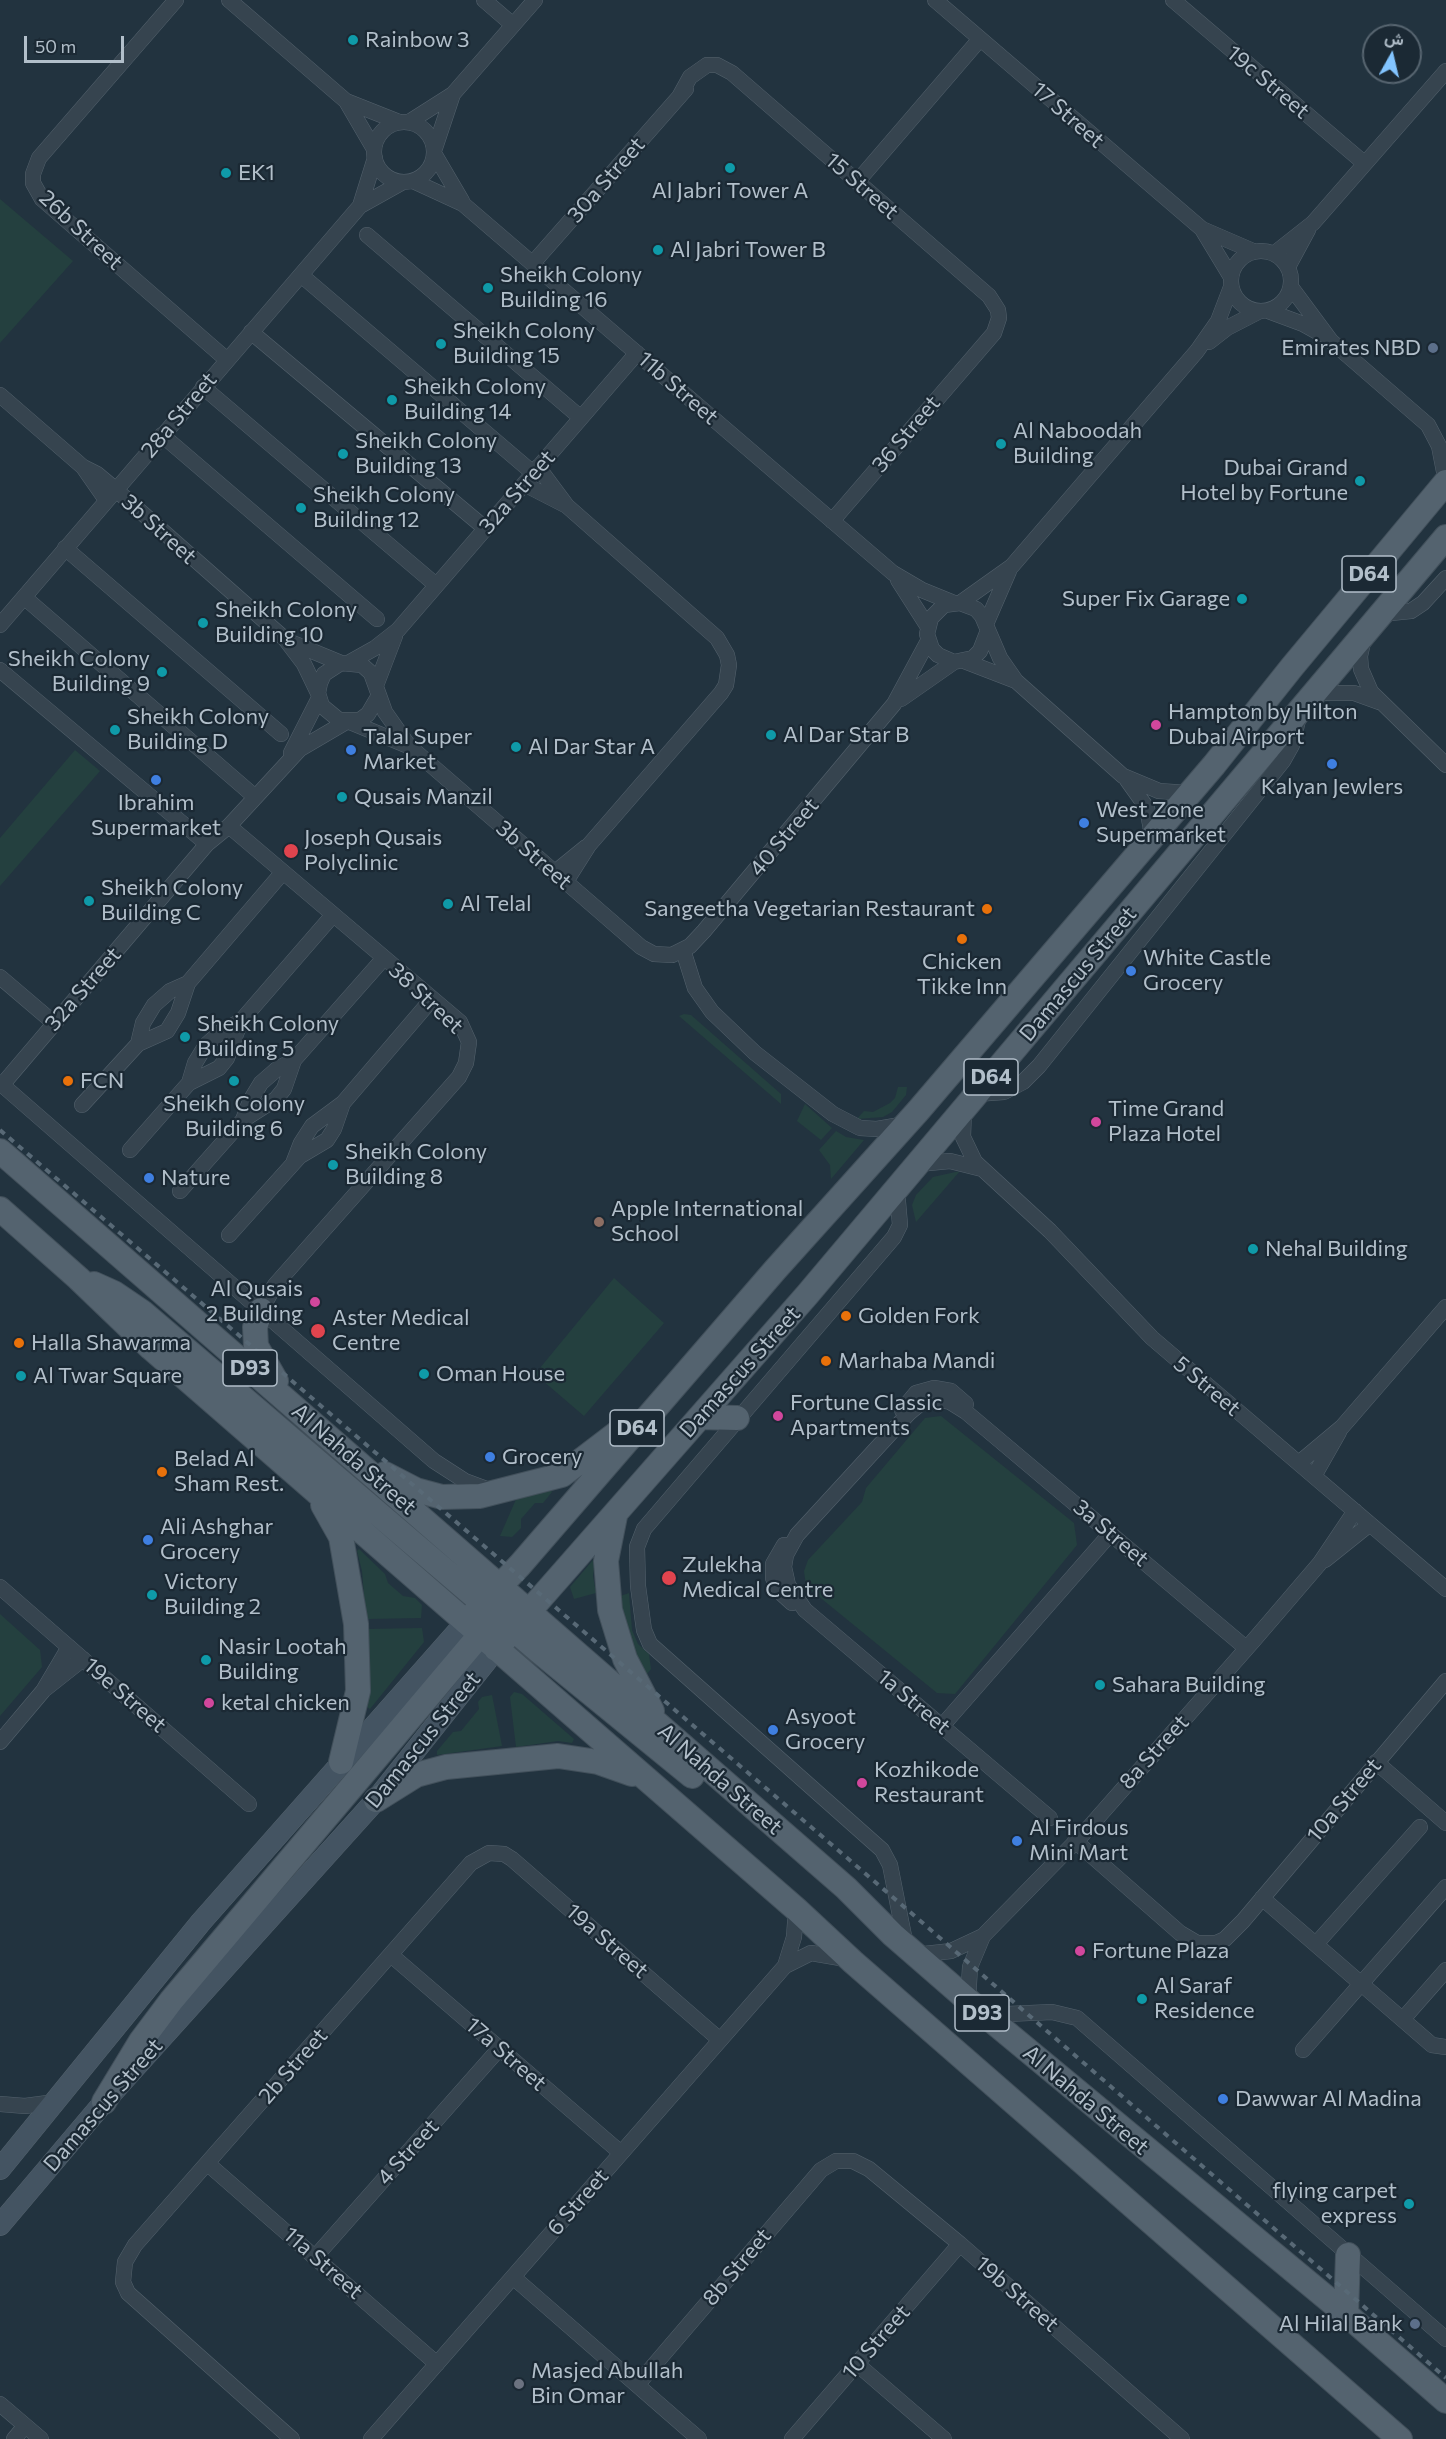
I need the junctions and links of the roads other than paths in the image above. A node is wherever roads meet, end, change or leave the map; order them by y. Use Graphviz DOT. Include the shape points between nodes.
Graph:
graph roads {
  1 [pos="176,0"];
  2 [pos="229,0"];
  3 [pos="484,0"];
  4 [pos="535,0"];
  5 [pos="935,0"];
  6 [pos="1173,0"];
  7 [pos="513,25"];
  8 [pos="980,39"];
  9 [pos="1446,71"];
  10 [pos="453,94"];
  11 [pos="679,97"];
  12 [pos="346,101"];
  13 [pos="404,122"];
  14 [pos="435,152"];
  15 [pos="374,154"];
  16 [pos="1364,163"];
  17 [pos="408,181"];
  18 [pos="857,182"];
  19 [pos="464,204"];
  20 [pos="360,206"];
  21 [pos="1312,223"];
  22 [pos="1202,229"];
  23 [pos="367,235"];
  24 [pos="1253,251"];
  25 [pos="1275,253"];
  26 [pos="533,263"];
  27 [pos="1288,267"];
  28 [pos="301,275"];
  29 [pos="1231,282"];
  30 [pos="1291,287"];
  31 [pos="1264,311"];
  32 [pos="251,332"];
  33 [pos="1332,341"];
  34 [pos="981,348"];
  35 [pos="1197,351"];
  36 [pos="637,353"];
  37 [pos="226,359"];
  38 [pos="202,387"];
  39 [pos="0,395"];
  40 [pos="581,418"];
  41 [pos="1428,425"];
  42 [pos="1446,431"];
  43 [pos="162,435"];
  44 [pos="532,475"];
  45 [pos="1446,482"];
  46 [pos="111,494"];
  47 [pos="567,506"];
  48 [pos="832,521"];
  49 [pos="486,529"];
  50 [pos="1446,537"];
  51 [pos="65,548"];
  52 [pos="1012,566"];
  53 [pos="893,573"];
  54 [pos="1446,578"];
  55 [pos="436,585"];
  56 [pos="24,597"];
  57 [pos="957,603"];
  58 [pos="377,619"];
  59 [pos="1374,622"];
  60 [pos="0,625"];
  61 [pos="987,628"];
  62 [pos="398,630"];
  63 [pos="928,634"];
  64 [pos="285,639"];
  65 [pos="959,662"];
  66 [pos="346,663"];
  67 [pos="0,670"];
  68 [pos="1016,681"];
  69 [pos="377,690"];
  70 [pos="319,696"];
  71 [pos="1307,700"];
  72 [pos="1379,702"];
  73 [pos="894,704"];
  74 [pos="348,722"];
  75 [pos="281,734"];
  76 [pos="409,746"];
  77 [pos="287,761"];
  78 [pos="1446,765"];
  79 [pos="1123,776"];
  80 [pos="1188,793"];
  81 [pos="255,796"];
  82 [pos="229,826"];
  83 [pos="1152,835"];
  84 [pos="207,844"];
  85 [pos="283,872"];
  86 [pos="559,878"];
  87 [pos="333,915"];
  88 [pos="683,950"];
  89 [pos="664,956"];
  90 [pos="384,958"];
  91 [pos="0,977"];
  92 [pos="188,983"];
  93 [pos="432,999"];
  94 [pos="241,1021"];
  95 [pos="54,1023"];
  96 [pos="138,1044"];
  97 [pos="294,1060"];
  98 [pos="189,1083"];
  99 [pos="1,1084"];
  100 [pos="970,1102"];
  101 [pos="82,1105"];
  102 [pos="243,1120"];
  103 [pos="906,1124"];
  104 [pos="0,1150"];
  105 [pos="130,1150"];
  106 [pos="919,1164"];
  107 [pos="981,1169"];
  108 [pos="897,1190"];
  109 [pos="180,1191"];
  110 [pos="0,1209"];
  111 [pos="229,1235"];
  112 [pos="78,1278"];
  113 [pos="1446,1307"];
  114 [pos="261,1310"];
  115 [pos="655,1408"];
  116 [pos="297,1409"];
  117 [pos="700,1417"];
  118 [pos="737,1418"];
  119 [pos="1341,1427"];
  120 [pos="886,1435"];
  121 [pos="350,1456"];
  122 [pos="1299,1463"];
  123 [pos="1314,1476"];
  124 [pos="312,1488"];
  125 [pos="495,1492"];
  126 [pos="617,1510"];
  127 [pos="1355,1511"];
  128 [pos="1370,1524"];
  129 [pos="1111,1533"];
  130 [pos="1320,1563"];
  131 [pos="0,1587"];
  132 [pos="1446,1589"];
  133 [pos="506,1607"];
  134 [pos="481,1635"];
  135 [pos="69,1647"];
  136 [pos="1246,1648"];
  137 [pos="83,1659"];
  138 [pos="1446,1681"];
  139 [pos="43,1690"];
  140 [pos="942,1726"];
  141 [pos="662,1729"];
  142 [pos="0,1742"];
  143 [pos="341,1762"];
  144 [pos="1376,1762"];
  145 [pos="650,1784"];
  146 [pos="376,1800"];
  147 [pos="249,1804"];
  148 [pos="1050,1818"];
  149 [pos="1446,1823"];
  150 [pos="1420,1827"];
  151 [pos="1076,1841"];
  152 [pos="489,1853"];
  153 [pos="1446,1887"];
  154 [pos="1262,1898"];
  155 [pos="796,1908"];
  156 [pos="983,1936"];
  157 [pos="1316,1944"];
  158 [pos="904,1945"];
  159 [pos="391,1955"];
  160 [pos="853,1962"];
  161 [pos="784,1966"];
  162 [pos="1446,1970"];
  163 [pos="1362,1983"];
  164 [pos="976,2008"];
  165 [pos="1403,2019"];
  166 [pos="720,2040"];
  167 [pos="1446,2047"];
  168 [pos="500,2049"];
  169 [pos="1303,2050"];
  170 [pos="55,2102"];
  171 [pos="104,2102"];
  172 [pos="0,2104"];
  173 [pos="0,2151"];
  174 [pos="621,2154"];
  175 [pos="845,2160"];
  176 [pos="208,2164"];
  177 [pos="0,2169"];
  178 [pos="0,2225"];
  179 [pos="960,2244"];
  180 [pos="1348,2255"];
  181 [pos="316,2256"];
  182 [pos="513,2277"];
  183 [pos="1346,2314"];
  184 [pos="1446,2338"];
  185 [pos="437,2364"];
  186 [pos="857,2364"];
  187 [pos="637,2385"];
  188 [pos="1446,2401"];
  189 [pos="0,2404"];
  190 [pos="25,2426"];
  191 [pos="14,2439"];
  192 [pos="41,2439"];
  193 [pos="291,2439"];
  194 [pos="372,2439"];
  195 [pos="699,2439"];
  196 [pos="792,2439"];
  197 [pos="944,2439"];
  198 [pos="1182,2439"];
  199 [pos="1400,2439"];
  1 -- 37 [label="street, 26b Street" via="39,158 33,183 42,200"];
  2 -- 12 [label="street"];
  3 -- 7 [label="street"];
  4 -- 7 [label="street"];
  5 -- 8 [label="street, 17 Street"];
  6 -- 16 [label="street, 19c Street"];
  7 -- 10 [label="street"];
  8 -- 18 [label="street"];
  8 -- 22 [label="street, 17 Street"];
  9 -- 16 [label="street"];
  10 -- 13 [label="street"];
  10 -- 14 [label="street"];
  11 -- 18 [label="street, 15 Street" via="690,77 707,65 724,68"];
  11 -- 26 [label="street, 30a Street"];
  12 -- 13 [label="street"];
  12 -- 15 [label="street"];
  13 -- 14 [label="street" via="427,131"];
  13 -- 15 [label="street" via="382,131"];
  14 -- 17 [label="street" via="423,175"];
  14 -- 19 [label="street, 11b Street"];
  15 -- 17 [label="street" via="385,175"];
  15 -- 20 [label="street, 28a Street"];
  16 -- 21 [label="street"];
  17 -- 19 [label="street, 11b Street"];
  17 -- 20 [label="street, 28a Street"];
  18 -- 34 [label="street, 15 Street" via="981,290 991,314"];
  19 -- 26 [label="street, 11b Street"];
  20 -- 28 [label="street, 28a Street"];
  21 -- 25 [label="street"];
  21 -- 27 [label="street"];
  22 -- 24 [label="street, 17 Street"];
  22 -- 29 [label="street, 17 Street"];
  23 -- 40 [label="street"];
  24 -- 25 [label="street"];
  24 -- 29 [label="street" via="1238,261"];
  25 -- 27 [label="street"];
  26 -- 36 [label="street, 11b Street"];
  27 -- 30 [label="street"];
  28 -- 32 [label="street, 28a Street"];
  28 -- 44 [label="street"];
  29 -- 31 [label="street" via="1242,304"];
  29 -- 35 [label="street" via="1218,321"];
  30 -- 31 [label="street" via="1278,306"];
  30 -- 33 [label="street"];
  31 -- 33 [label="street" via="1303,324"];
  31 -- 35 [label="street" via="1227,328"];
  32 -- 37 [label="street, 28a Street"];
  32 -- 49 [label="street"];
  33 -- 41 [label="street"];
  34 -- 48 [label="street, 36 Street"];
  35 -- 52 [label="street"];
  36 -- 40 [label="street, 32a Street"];
  36 -- 48 [label="street, 11b Street"];
  37 -- 38 [label="street, 28a Street"];
  38 -- 43 [label="street, 28a Street"];
  38 -- 55 [label="street"];
  39 -- 46 [label="street, 3b Street"];
  40 -- 44 [label="street, 32a Street"];
  41 -- 42 [label="street"];
  41 -- 45 [label="street" via="1439,446"];
  43 -- 46 [label="street, 28a Street"];
  43 -- 58 [label="street"];
  44 -- 47 [label="street"];
  44 -- 47 [label="street"];
  44 -- 49 [label="street, 32a Street"];
  45 -- 80 [label="main road, Damascus Street / D64"];
  46 -- 51 [label="street, 28a Street"];
  46 -- 64 [label="street, 3b Street"];
  47 -- 86 [label="street" via="709,632 722,660 721,681 713,701"];
  48 -- 53 [label="street, 11b Street"];
  49 -- 55 [label="street, 32a Street"];
  50 -- 59 [label="main road, Damascus Street / D64"];
  51 -- 56 [label="street, 28a Street"];
  51 -- 75 [label="street"];
  52 -- 57 [label="street"];
  52 -- 61 [label="street"];
  53 -- 57 [label="street, 11b Street" via="922,590"];
  53 -- 63 [label="street, 11b Street"];
  54 -- 59 [label="street" via="1411,611"];
  55 -- 62 [label="street, 32a Street"];
  56 -- 60 [label="street, 28a Street"];
  56 -- 81 [label="street"];
  57 -- 61 [label="street" via="976,609"];
  57 -- 63 [label="street" via="937,611"];
  59 -- 71 [label="main road, Damascus Street / D64"];
  59 -- 72 [label="street" via="1360,656 1361,669"];
  61 -- 65 [label="street" via="980,651"];
  61 -- 68 [label="street"];
  62 -- 66 [label="street, 32a Street"];
  62 -- 69 [label="street, 32a Street"];
  63 -- 65 [label="street" via="938,655"];
  63 -- 73 [label="street, 40 Street"];
  64 -- 66 [label="street, 3b Street" via="318,656"];
  64 -- 70 [label="street, 3b Street" via="304,664"];
  65 -- 68 [label="street"];
  65 -- 73 [label="street, 40 Street"];
  66 -- 69 [label="street" via="362,665 371,673"];
  66 -- 70 [label="street" via="324,674"];
  67 -- 84 [label="street"];
  68 -- 79 [label="street"];
  69 -- 74 [label="street" via="368,714"];
  69 -- 76 [label="street, 3b Street"];
  70 -- 74 [label="street" via="332,717"];
  70 -- 77 [label="street, 32a Street"];
  71 -- 72 [label="street" via="1347,692"];
  71 -- 100 [label="main road, Damascus Street / D64"];
  72 -- 78 [label="street"];
  73 -- 88 [label="street, 40 Street" via="704,931"];
  74 -- 76 [label="street, 3b Street"];
  74 -- 77 [label="street, 32a Street" via="315,739"];
  76 -- 86 [label="street, 3b Street"];
  77 -- 81 [label="street, 32a Street"];
  79 -- 80 [label="street" via="1159,791"];
  79 -- 83 [label="street" via="1148,808"];
  80 -- 83 [label="main road, Damascus Street / D64"];
  81 -- 82 [label="street, 32a Street"];
  82 -- 84 [label="street, 32a Street"];
  82 -- 85 [label="street, 38 Street"];
  83 -- 103 [label="main road, Damascus Street / D64"];
  84 -- 95 [label="street, 32a Street"];
  85 -- 87 [label="street, 38 Street"];
  85 -- 92 [label="street"];
  86 -- 89 [label="street, 3b Street" via="641,947"];
  87 -- 90 [label="street, 38 Street"];
  87 -- 94 [label="street"];
  88 -- 89 [label="street, 40 Street"];
  88 -- 103 [label="street" via="695,988 712,1012 755,1053 833,1114 860,1128"];
  90 -- 93 [label="street, 38 Street"];
  90 -- 97 [label="street"];
  91 -- 95 [label="street"];
  92 -- 96 [label="street" via="154,1005 143,1023"];
  92 -- 96 [label="street" via="167,1031"];
  93 -- 111 [label="street" via="343,1103 327,1140 294,1161"];
  93 -- 114 [label="street, 38 Street" via="460,1022 467,1034 469,1049 463,1070 275,1285"];
  94 -- 98 [label="street" via="206,1045"];
  94 -- 98 [label="street" via="223,1063 214,1072"];
  95 -- 99 [label="street, 32a Street"];
  96 -- 101 [label="street"];
  97 -- 102 [label="street" via="261,1083"];
  97 -- 102 [label="street" via="284,1089 276,1099"];
  98 -- 105 [label="street"];
  99 -- 114 [label="street"];
  100 -- 106 [label="main road, Damascus Street / D64"];
  100 -- 107 [label="street, 5 Street" via="962,1128 966,1146"];
  102 -- 109 [label="street"];
  103 -- 115 [label="main road, Damascus Street / D64"];
  104 -- 116 [label="main road, Al Nahda Street / D93"];
  106 -- 107 [label="street, 5 Street" via="950,1161"];
  106 -- 108 [label="main road, Damascus Street / D64"];
  107 -- 122 [label="street, 5 Street" via="1050,1231 1152,1338"];
  108 -- 117 [label="main road, Damascus Street / D64"];
  108 -- 118 [label="street" via="901,1218 898,1231"];
  110 -- 112 [label="main road, D93"];
  112 -- 124 [label="main road, D93" via="128,1328"];
  112 -- 133 [label="main road" via="114,1293 142,1312"];
  113 -- 119 [label="street"];
  114 -- 116 [label="main road" via="255,1327 256,1346 264,1365"];
  114 -- 125 [label="street" via="434,1461 465,1481"];
  115 -- 125 [label="main road" via="562,1475"];
  115 -- 133 [label="main road, Damascus Street / D64"];
  116 -- 121 [label="main road, Al Nahda Street / D93"];
  117 -- 118 [label="main road"];
  117 -- 126 [label="main road, Damascus Street / D64"];
  118 -- 158 [label="street" via="638,1542 638,1587 646,1637 670,1664 882,1850 890,1865"];
  119 -- 122 [label="street"];
  119 -- 123 [label="street"];
  120 -- 129 [label="street, 3a Street" via="921,1403 936,1399 950,1402"];
  120 -- 140 [label="street, 1a Street" via="797,1535 778,1551 772,1571 781,1593"];
  121 -- 125 [label="main road" via="428,1494 467,1498"];
  121 -- 133 [label="main road, Al Nahda Street / D93"];
  122 -- 123 [label="street, 5 Street"];
  123 -- 127 [label="street, 5 Street"];
  124 -- 134 [label="main road, D93"];
  124 -- 143 [label="main road" via="341,1537 356,1624 358,1691"];
  126 -- 133 [label="main road, Damascus Street / D64"];
  126 -- 141 [label="main road" via="606,1561 612,1619 625,1659"];
  127 -- 128 [label="street, 5 Street"];
  127 -- 130 [label="street, 8a Street"];
  128 -- 130 [label="street, 8a Street"];
  128 -- 132 [label="street, 5 Street"];
  129 -- 136 [label="street, 3a Street"];
  129 -- 140 [label="street"];
  130 -- 136 [label="street, 8a Street"];
  131 -- 135 [label="street, 19e Street"];
  133 -- 134 [label="main road, Damascus Street / D64"];
  133 -- 134 [label="main road, Damascus Street / D64"];
  133 -- 141 [label="main road, Al Nahda Street / D93"];
  133 -- 158 [label="main road" via="851,1907"];
  134 -- 143 [label="main road, Damascus Street / D64"];
  134 -- 145 [label="main road, D93"];
  134 -- 146 [label="main road, Damascus Street / D64"];
  134 -- 171 [label="main road" via="171,2001"];
  135 -- 137 [label="street, 19e Street"];
  135 -- 139 [label="street"];
  136 -- 151 [label="street, 8a Street"];
  137 -- 139 [label="street"];
  137 -- 147 [label="street, 19e Street"];
  138 -- 144 [label="street, 10a Street"];
  139 -- 142 [label="street"];
  140 -- 148 [label="street, 1a Street"];
  141 -- 158 [label="main road, Al Nahda Street / D93" via="846,1888"];
  143 -- 170 [label="main road, Damascus Street / D64" via="201,1922"];
  144 -- 149 [label="street"];
  144 -- 154 [label="street, 10a Street"];
  145 -- 146 [label="main road" via="598,1762 558,1756 431,1770 401,1782"];
  145 -- 155 [label="main road, D93"];
  146 -- 171 [label="main road, Damascus Street / D64"];
  150 -- 157 [label="street"];
  151 -- 154 [label="street, 10a Street" via="1192,1948 1211,1953 1229,1946"];
  151 -- 156 [label="street, 8a Street"];
  152 -- 159 [label="street, 2b Street" via="471,1863"];
  152 -- 166 [label="street, 19a Street" via="512,1859"];
  153 -- 163 [label="street"];
  154 -- 157 [label="street"];
  155 -- 160 [label="main road, D93"];
  155 -- 161 [label="street, 6 Street" via="794,1937"];
  156 -- 158 [label="street, 8a Street" via="951,1951"];
  156 -- 164 [label="street, 8a Street" via="970,1967"];
  157 -- 163 [label="street"];
  158 -- 164 [label="main road, Al Nahda Street / D93"];
  159 -- 168 [label="street, 17a Street"];
  159 -- 176 [label="street, 2b Street"];
  160 -- 161 [label="street, 6 Street" via="811,1953"];
  160 -- 199 [label="main road, D93"];
  161 -- 166 [label="street, 6 Street"];
  162 -- 165 [label="street"];
  163 -- 165 [label="street"];
  163 -- 169 [label="street"];
  164 -- 180 [label="street" via="1052,2012 1077,2018"];
  164 -- 183 [label="main road, Al Nahda Street / D93"];
  165 -- 167 [label="street" via="1432,2045"];
  166 -- 174 [label="street, 6 Street"];
  168 -- 174 [label="street, 17a Street"];
  168 -- 181 [label="street, 4 Street"];
  170 -- 172 [label="street"];
  170 -- 177 [label="main road, Damascus Street / D64"];
  171 -- 178 [label="main road, Damascus Street / D64"];
  173 -- 177 [label="street"];
  174 -- 182 [label="street, 6 Street"];
  175 -- 179 [label="street, 19b Street" via="869,2169"];
  175 -- 187 [label="street, 8b Street" via="821,2170"];
  176 -- 181 [label="street, 11a Street"];
  176 -- 193 [label="street, 2b Street" via="130,2253 122,2271 123,2282 128,2293"];
  179 -- 186 [label="street, 10 Street"];
  179 -- 198 [label="street, 19b Street"];
  180 -- 183 [label="main road"];
  180 -- 184 [label="street"];
  181 -- 185 [label="street, 11a Street"];
  182 -- 185 [label="street, 6 Street"];
  182 -- 187 [label="street"];
  183 -- 188 [label="main road, Al Nahda Street / D93"];
  185 -- 194 [label="street, 6 Street"];
  186 -- 196 [label="street, 10 Street"];
  186 -- 197 [label="street"];
  187 -- 195 [label="street"];
  189 -- 190 [label="street"];
  190 -- 191 [label="street"];
  190 -- 192 [label="street"];
}
